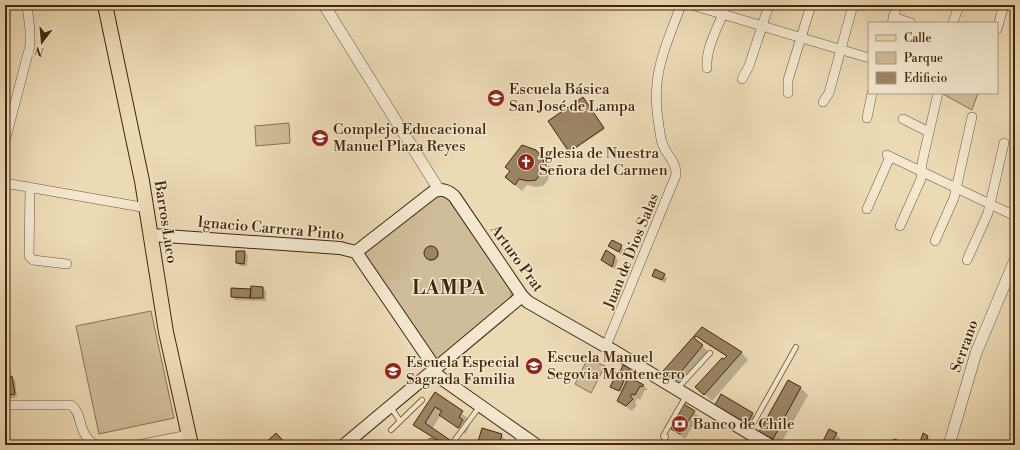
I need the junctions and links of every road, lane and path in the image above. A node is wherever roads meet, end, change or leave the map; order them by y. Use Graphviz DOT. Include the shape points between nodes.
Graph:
graph roads {
  1 [pos="27,5"];
  2 [pos="105,5"];
  3 [pos="324,5"];
  4 [pos="681,5"];
  5 [pos="692,5"];
  6 [pos="726,5"];
  7 [pos="769,5"];
  8 [pos="811,5"];
  9 [pos="853,5"];
  10 [pos="897,5"];
  11 [pos="958,5"];
  12 [pos="1004,5"];
  13 [pos="722,14"];
  14 [pos="892,20"];
  15 [pos="905,22"];
  16 [pos="953,22"];
  17 [pos="762,26"];
  18 [pos="998,26"];
  19 [pos="801,38"];
  20 [pos="840,51"];
  21 [pos="868,58"];
  22 [pos="707,68"];
  23 [pos="742,79"];
  24 [pos="788,93"];
  25 [pos="872,94"];
  26 [pos="937,94"];
  27 [pos="823,102"];
  28 [pos="972,117"];
  29 [pos="867,118"];
  30 [pos="903,119"];
  31 [pos="929,132"];
  32 [pos="5,141"];
  33 [pos="1004,143"];
  34 [pos="922,172"];
  35 [pos="5,183"];
  36 [pos="30,188"];
  37 [pos="956,188"];
  38 [pos="439,190"];
  39 [pos="990,204"];
  40 [pos="147,208"];
  41 [pos="867,209"];
  42 [pos="1015,216"];
  43 [pos="900,226"];
  44 [pos="151,235"];
  45 [pos="935,241"];
  46 [pos="356,252"];
  47 [pos="968,260"];
  48 [pos="1015,260"];
  49 [pos="67,264"];
  50 [pos="522,296"];
  51 [pos="606,346"];
  52 [pos="796,347"];
  53 [pos="710,354"];
  54 [pos="434,370"];
  55 [pos="681,393"];
  56 [pos="422,400"];
  57 [pos="5,404"];
  58 [pos="390,406"];
  59 [pos="480,406"];
  60 [pos="400,421"];
  61 [pos="391,430"];
  62 [pos="753,439"];
  63 [pos="189,440"];
  64 [pos="519,440"];
  65 [pos="430,441"];
  66 [pos="96,445"];
  67 [pos="138,445"];
  68 [pos="344,445"];
  69 [pos="436,445"];
  70 [pos="451,445"];
  71 [pos="536,445"];
  72 [pos="661,445"];
  73 [pos="769,445"];
  74 [pos="949,445"];
  1 -- 32 [label="street" via="30,46"];
  2 -- 40 [label="main road, Barros Luco"];
  3 -- 38 [label="street"];
  4 -- 51 [label="street, Juan de Dios Salas" via="661,65 656,91 661,142 677,168 676,175"];
  5 -- 13 [label="street"];
  6 -- 13 [label="street"];
  7 -- 17 [label="street"];
  8 -- 19 [label="street"];
  9 -- 20 [label="street"];
  10 -- 14 [label="street"];
  11 -- 16 [label="street"];
  12 -- 18 [label="street"];
  13 -- 17 [label="street"];
  13 -- 22 [label="street"];
  14 -- 15 [label="street"];
  17 -- 19 [label="street"];
  17 -- 23 [label="street"];
  19 -- 20 [label="street"];
  19 -- 24 [label="street" via="788,83"];
  20 -- 21 [label="street"];
  20 -- 27 [label="street" via="829,93"];
  25 -- 29 [label="street"];
  26 -- 31 [label="street"];
  28 -- 37 [label="street"];
  30 -- 31 [label="street"];
  31 -- 34 [label="street"];
  33 -- 39 [label="street"];
  34 -- 37 [label="street"];
  34 -- 41 [label="street" via="888,156"];
  34 -- 43 [label="street"];
  35 -- 36 [label="street"];
  36 -- 40 [label="street"];
  36 -- 49 [label="street" via="29,256 33,260"];
  37 -- 39 [label="street"];
  37 -- 45 [label="street"];
  38 -- 46 [label="main road, Ignacio Carrera Pinto"];
  38 -- 50 [label="main road, Arturo Prat" via="447,191 454,196"];
  39 -- 42 [label="street"];
  39 -- 47 [label="street"];
  40 -- 44 [label="main road, Barros Luco"];
  44 -- 46 [label="main road, Ignacio Carrera Pinto" via="340,248"];
  44 -- 63 [label="main road, Barros Luco" via="165,325"];
  46 -- 54 [label="main road"];
  48 -- 74 [label="street, Serrano" via="976,353"];
  50 -- 51 [label="main road, Arturo Prat" via="533,305"];
  50 -- 54 [label="main road"];
  51 -- 55 [label="main road, Arturo Prat"];
  52 -- 62 [label="lane"];
  53 -- 55 [label="lane"];
  54 -- 58 [label="main road"];
  54 -- 59 [label="main road" via="441,379"];
  55 -- 62 [label="main road, Arturo Prat"];
  55 -- 72 [label="lane"];
  56 -- 60 [label="lane"];
  57 -- 66 [label="street" via="71,405 76,410 85,437"];
  58 -- 60 [label="lane"];
  58 -- 68 [label="main road"];
  59 -- 64 [label="main road"];
  59 -- 70 [label="lane"];
  60 -- 61 [label="lane"];
  62 -- 73 [label="main road, Arturo Prat"];
  63 -- 67 [label="street"];
  64 -- 71 [label="main road"];
  65 -- 69 [label="lane"];
}
